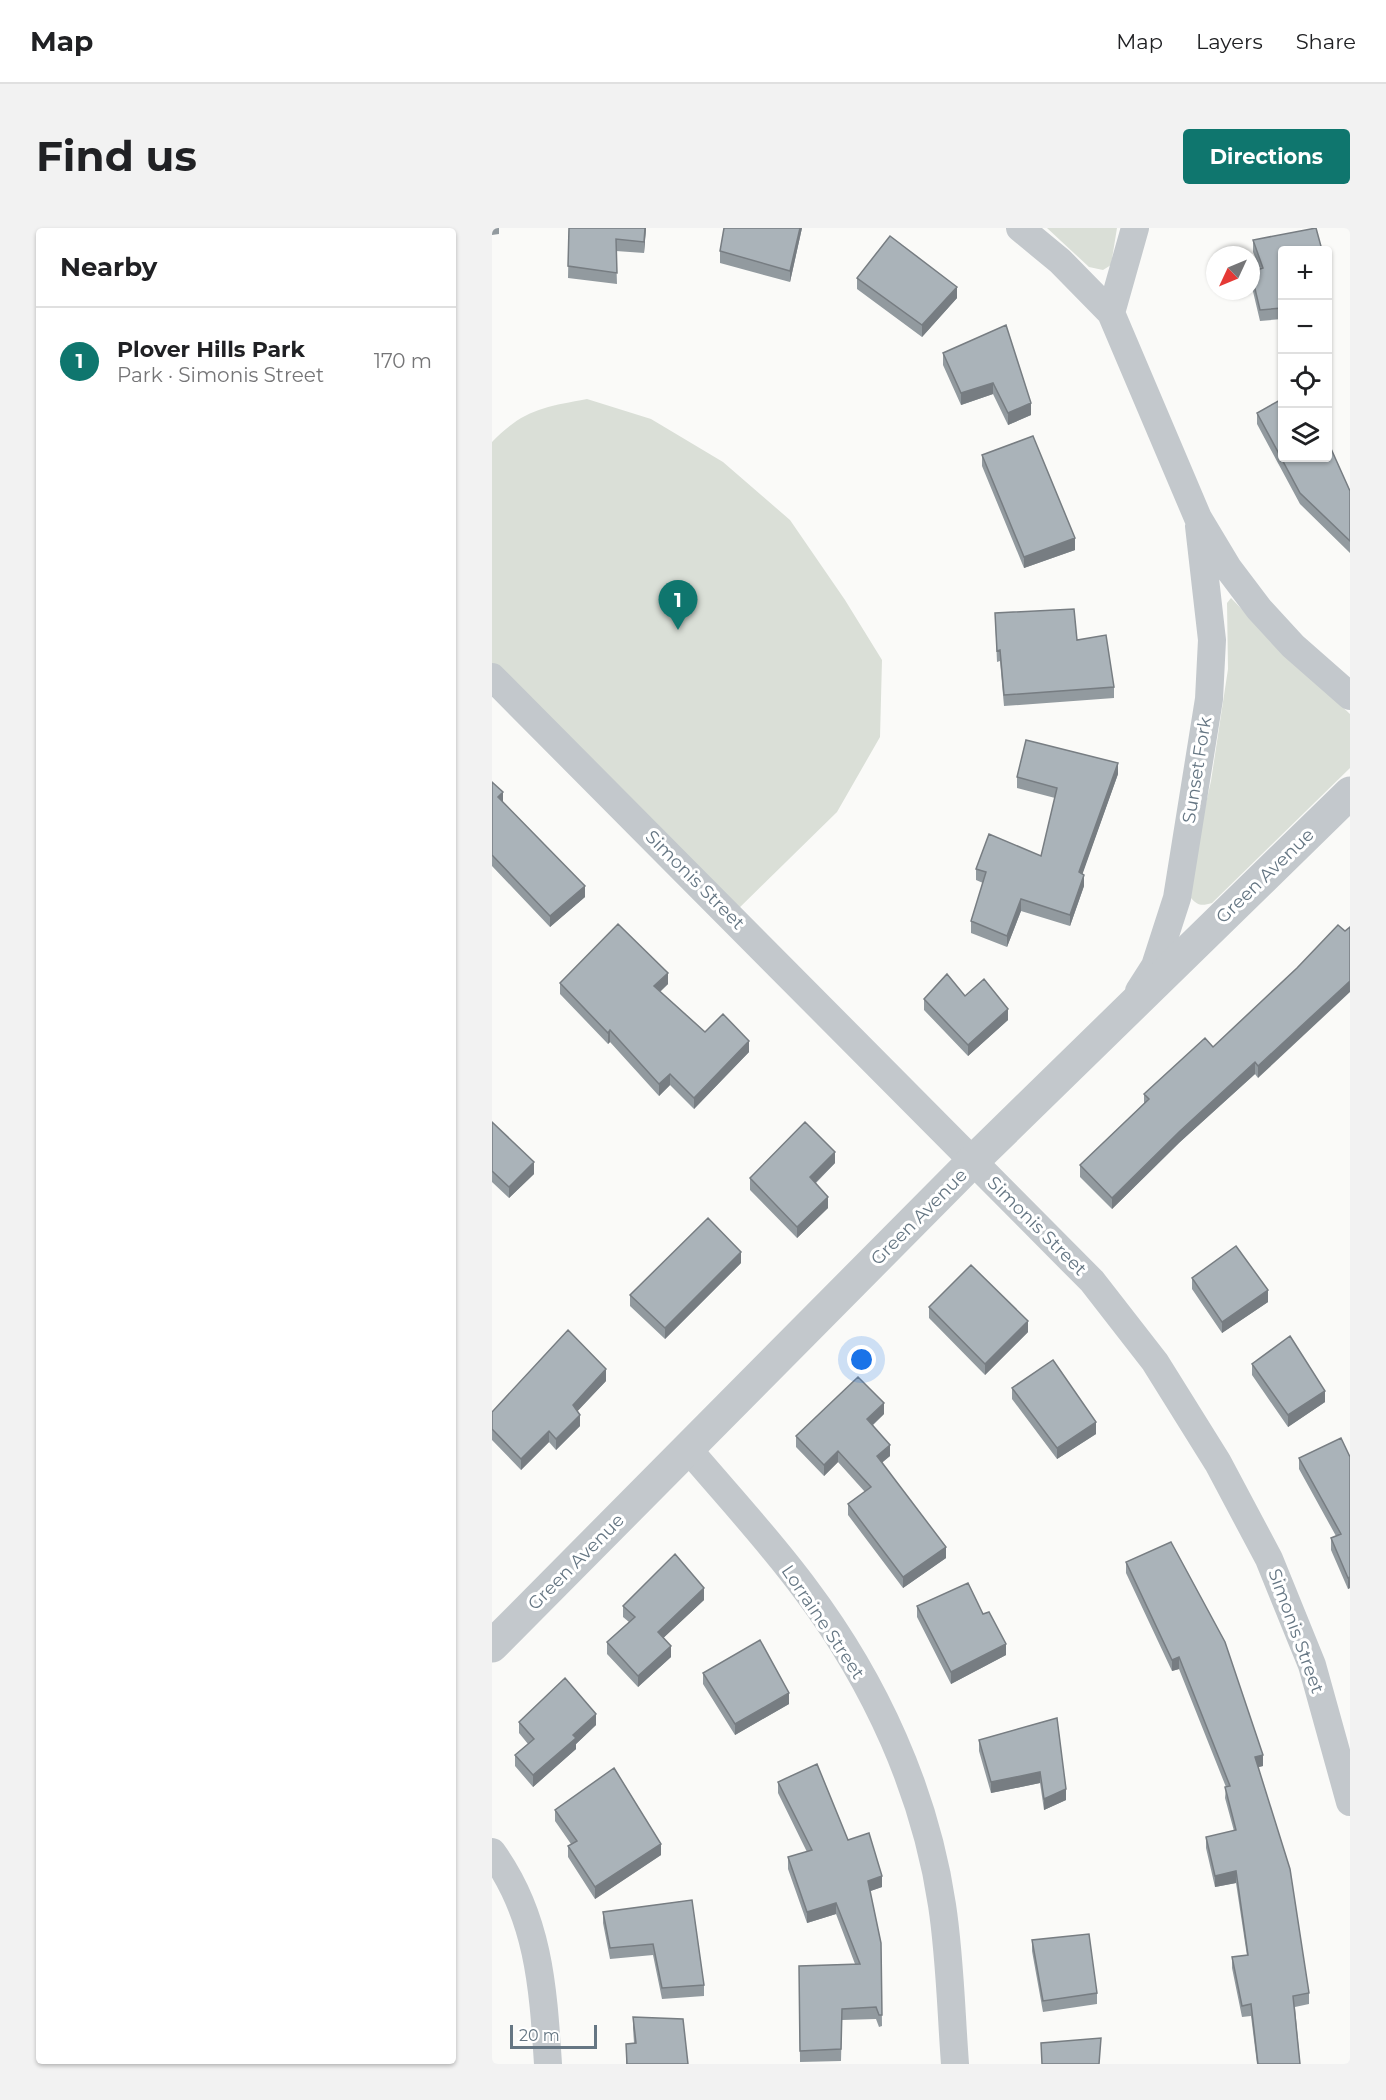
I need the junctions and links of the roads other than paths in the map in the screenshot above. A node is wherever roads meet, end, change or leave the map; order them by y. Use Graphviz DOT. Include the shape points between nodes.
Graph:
graph roads {
  1 [pos="1020,228"];
  2 [pos="1135,228"];
  3 [pos="1111,313"];
  4 [pos="1198,518"];
  5 [pos="492,676"];
  6 [pos="1350,696"];
  7 [pos="1350,793"];
  8 [pos="1127,1011"];
  9 [pos="972,1162"];
  10 [pos="689,1450"];
  11 [pos="492,1646"];
  12 [pos="1350,1802"];
  13 [pos="492,1852"];
  14 [pos="549,2064"];
  15 [pos="955,2064"];
  1 -- 3 [label="street, Sunset Fork" via="1060,261"];
  2 -- 3 [label="street"];
  3 -- 4 [label="street, Sunset Fork"];
  4 -- 6 [label="street, Sunset Fork" via="1259,609"];
  4 -- 8 [label="street, Sunset Fork" via="1212,640 1209,699 1177,898 1155,966"];
  5 -- 9 [label="street, Simonis Street"];
  7 -- 8 [label="street, Green Avenue"];
  8 -- 9 [label="street, Green Avenue"];
  9 -- 10 [label="street, Green Avenue"];
  9 -- 12 [label="street, Simonis Street" via="1092,1281 1155,1362 1218,1463 1269,1559 1312,1665"];
  10 -- 11 [label="street, Green Avenue"];
  10 -- 15 [label="street, Lorraine Street" via="806,1589 851,1656 882,1714 908,1776 938,1883"];
  13 -- 14 [label="street" via="515,1890 534,1940 542,1979"];
}
